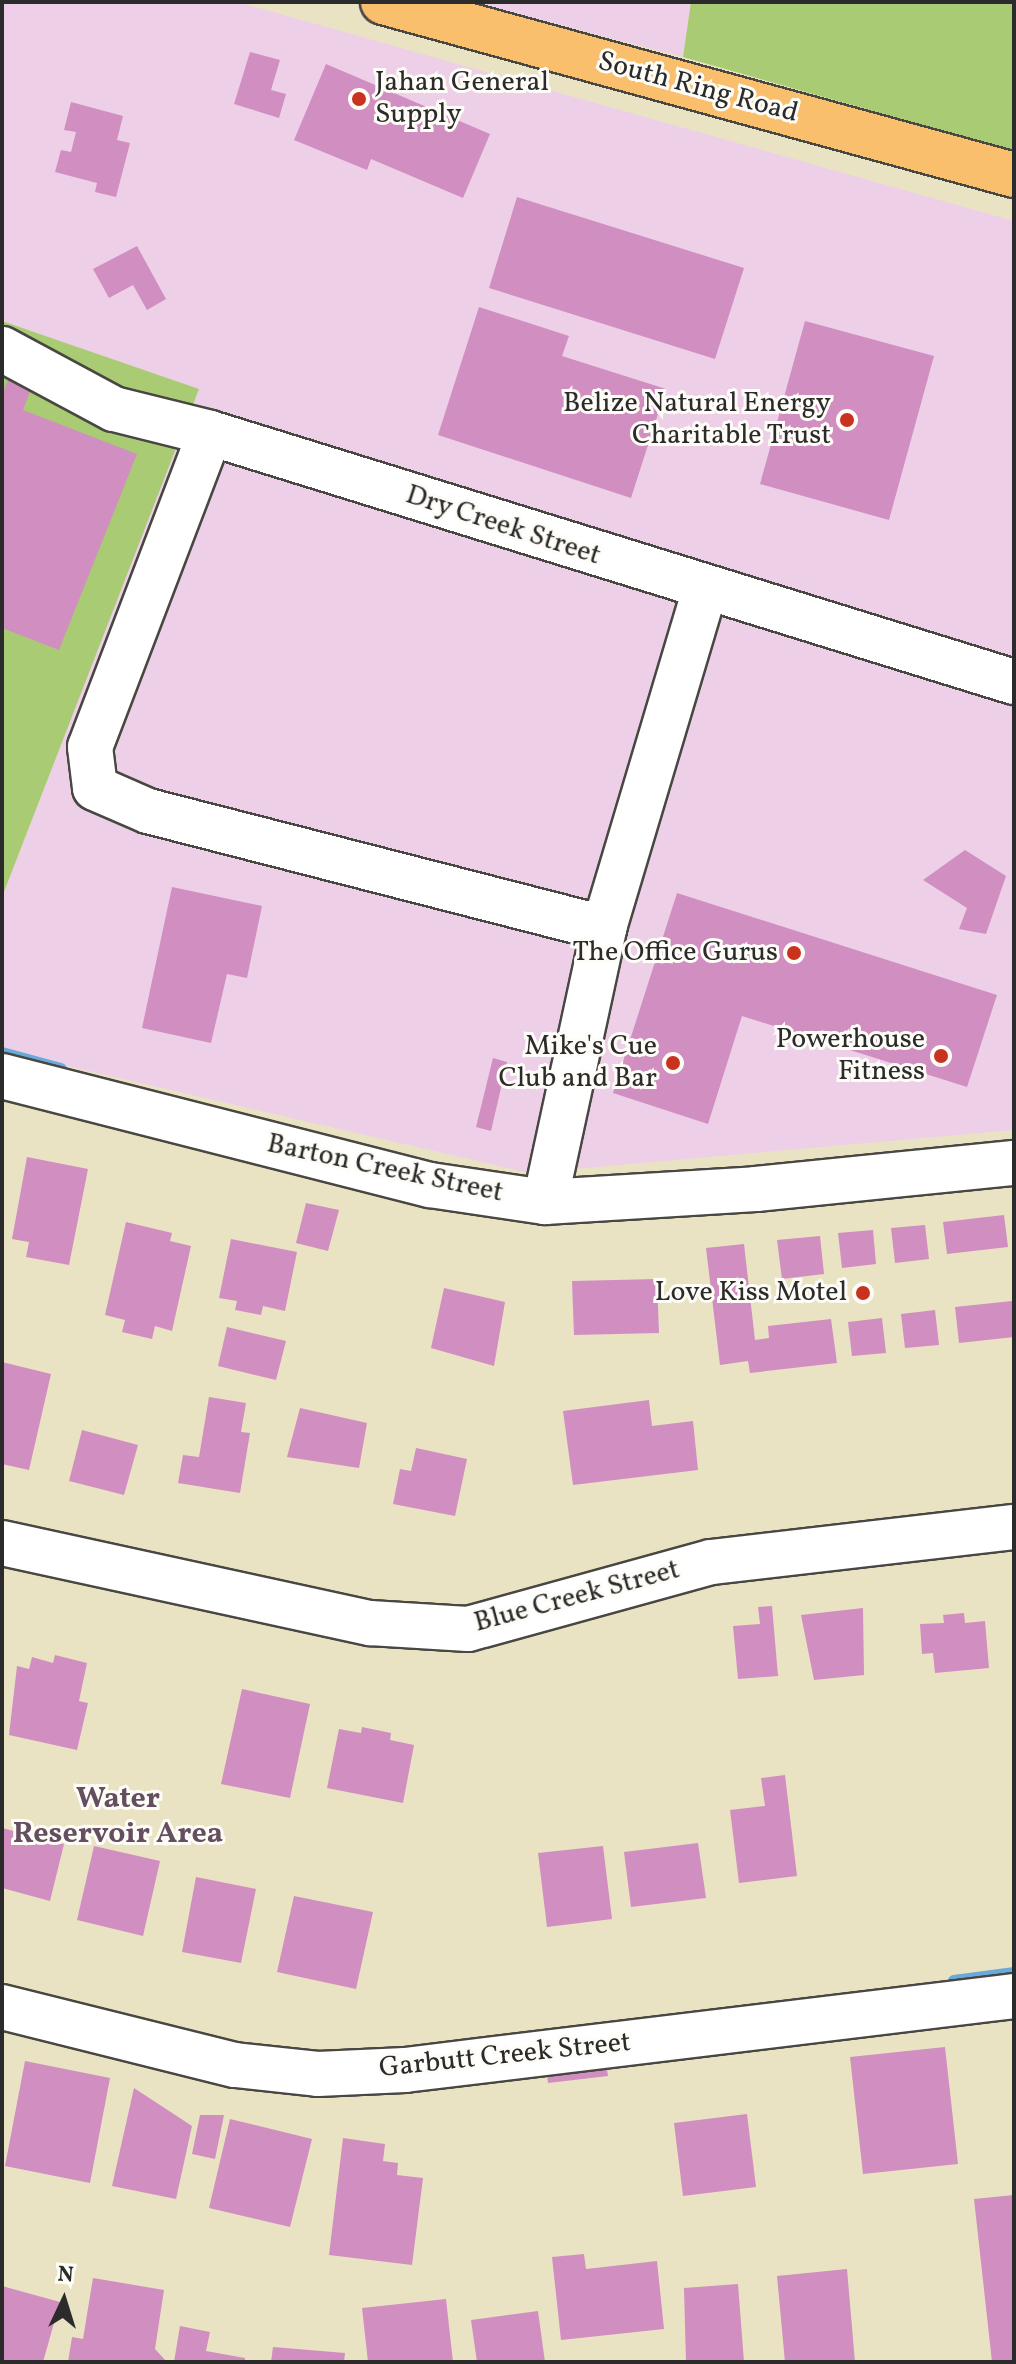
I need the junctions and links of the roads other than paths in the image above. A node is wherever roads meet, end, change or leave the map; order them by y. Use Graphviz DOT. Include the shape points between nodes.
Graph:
graph roads {
  1 [pos="383,2"];
  2 [pos="1014,175"];
  3 [pos="2,349"];
  4 [pos="210,433"];
  5 [pos="705,590"];
  6 [pos="1014,682"];
  7 [pos="604,928"];
  8 [pos="2,1076"];
  9 [pos="1014,1163"];
  10 [pos="545,1202"];
  11 [pos="1014,1527"];
  12 [pos="2,1543"];
  13 [pos="1014,1996"];
  14 [pos="2,2007"];
  1 -- 2 [label="main road, South Ring Road"];
  3 -- 4 [label="street, Dry Creek Street" via="114,409"];
  4 -- 5 [label="street, Dry Creek Street"];
  4 -- 7 [label="street" via="90,747 95,788 148,811"];
  5 -- 6 [label="street, Dry Creek Street"];
  5 -- 7 [label="street"];
  7 -- 10 [label="street"];
  8 -- 10 [label="street, Barton Creek Street" via="430,1185"];
  9 -- 10 [label="street, Barton Creek Street" via="756,1189"];
  11 -- 12 [label="street, Blue Creek Street" via="711,1562 468,1629 370,1623"];
  13 -- 14 [label="street, Garbutt Creek Street" via="405,2070 318,2074 235,2065"];
}
